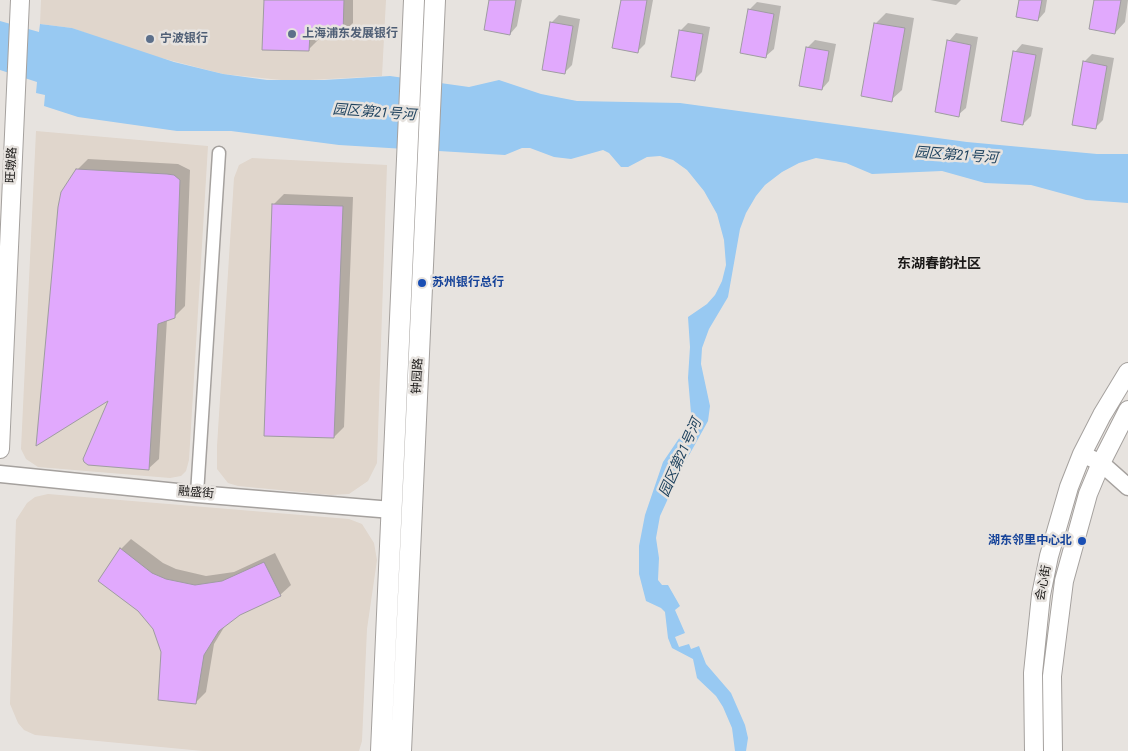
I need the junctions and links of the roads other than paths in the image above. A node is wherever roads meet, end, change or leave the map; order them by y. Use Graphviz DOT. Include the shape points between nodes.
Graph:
graph roads {
  1 [pos="414,0"];
  2 [pos="435,0"];
  3 [pos="19,7"];
  4 [pos="219,154"];
  5 [pos="1128,372"];
  6 [pos="1128,410"];
  7 [pos="0,449"];
  8 [pos="1082,454"];
  9 [pos="1101,463"];
  10 [pos="0,474"];
  11 [pos="1128,487"];
  12 [pos="197,494"];
  13 [pos="392,510"];
  14 [pos="381,751"];
  15 [pos="401,751"];
  16 [pos="1034,751"];
  17 [pos="1054,751"];
  1 -- 13 [label="main road, 钟园路"];
  2 -- 15 [label="main road, 钟园路"];
  3 -- 7 [label="main road, 旺墩路"];
  4 -- 12 [label="street"];
  5 -- 8 [label="main road, 会心街"];
  6 -- 9 [label="main road, 会心街"];
  8 -- 9 [label="street"];
  8 -- 16 [label="main road, 会心街" via="1058,523 1041,595 1033,673"];
  9 -- 11 [label="street"];
  9 -- 17 [label="main road, 会心街" via="1077,529 1061,600 1052,676"];
  10 -- 12 [label="street, 融盛街"];
  12 -- 13 [label="street, 融盛街"];
  13 -- 14 [label="main road, 钟园路"];
}
